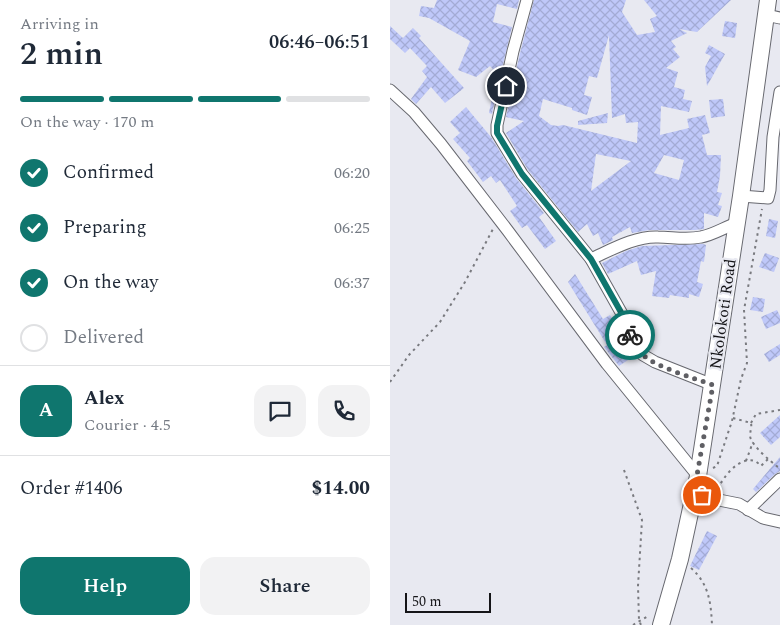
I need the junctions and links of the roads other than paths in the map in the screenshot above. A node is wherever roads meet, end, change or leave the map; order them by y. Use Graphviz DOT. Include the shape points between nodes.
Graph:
graph roads {
  1 [pos="526,0"];
  2 [pos="771,11"];
  3 [pos="390,90"];
  4 [pos="780,92"];
  5 [pos="741,196"];
  6 [pos="737,223"];
  7 [pos="591,259"];
  8 [pos="713,385"];
  9 [pos="780,479"];
  10 [pos="696,484"];
  11 [pos="748,510"];
  12 [pos="780,522"];
  13 [pos="661,625"];
  1 -- 7 [label="street" via="497,133 522,174"];
  2 -- 5 [label="main road, Nkolokoti Road"];
  3 -- 10 [label="street" via="419,118 498,218"];
  4 -- 5 [label="street" via="768,198"];
  5 -- 6 [label="main road, Nkolokoti Road"];
  6 -- 7 [label="street" via="701,237 646,238"];
  6 -- 8 [label="main road, Nkolokoti Road"];
  7 -- 8 [label="street" via="622,314 635,346 643,355"];
  8 -- 10 [label="main road, Nkolokoti Road"];
  9 -- 11 [label="street"];
  10 -- 11 [label="street" via="714,499 739,504"];
  10 -- 13 [label="main road, Nkolokoti Road" via="680,559"];
  11 -- 12 [label="street"];
}
